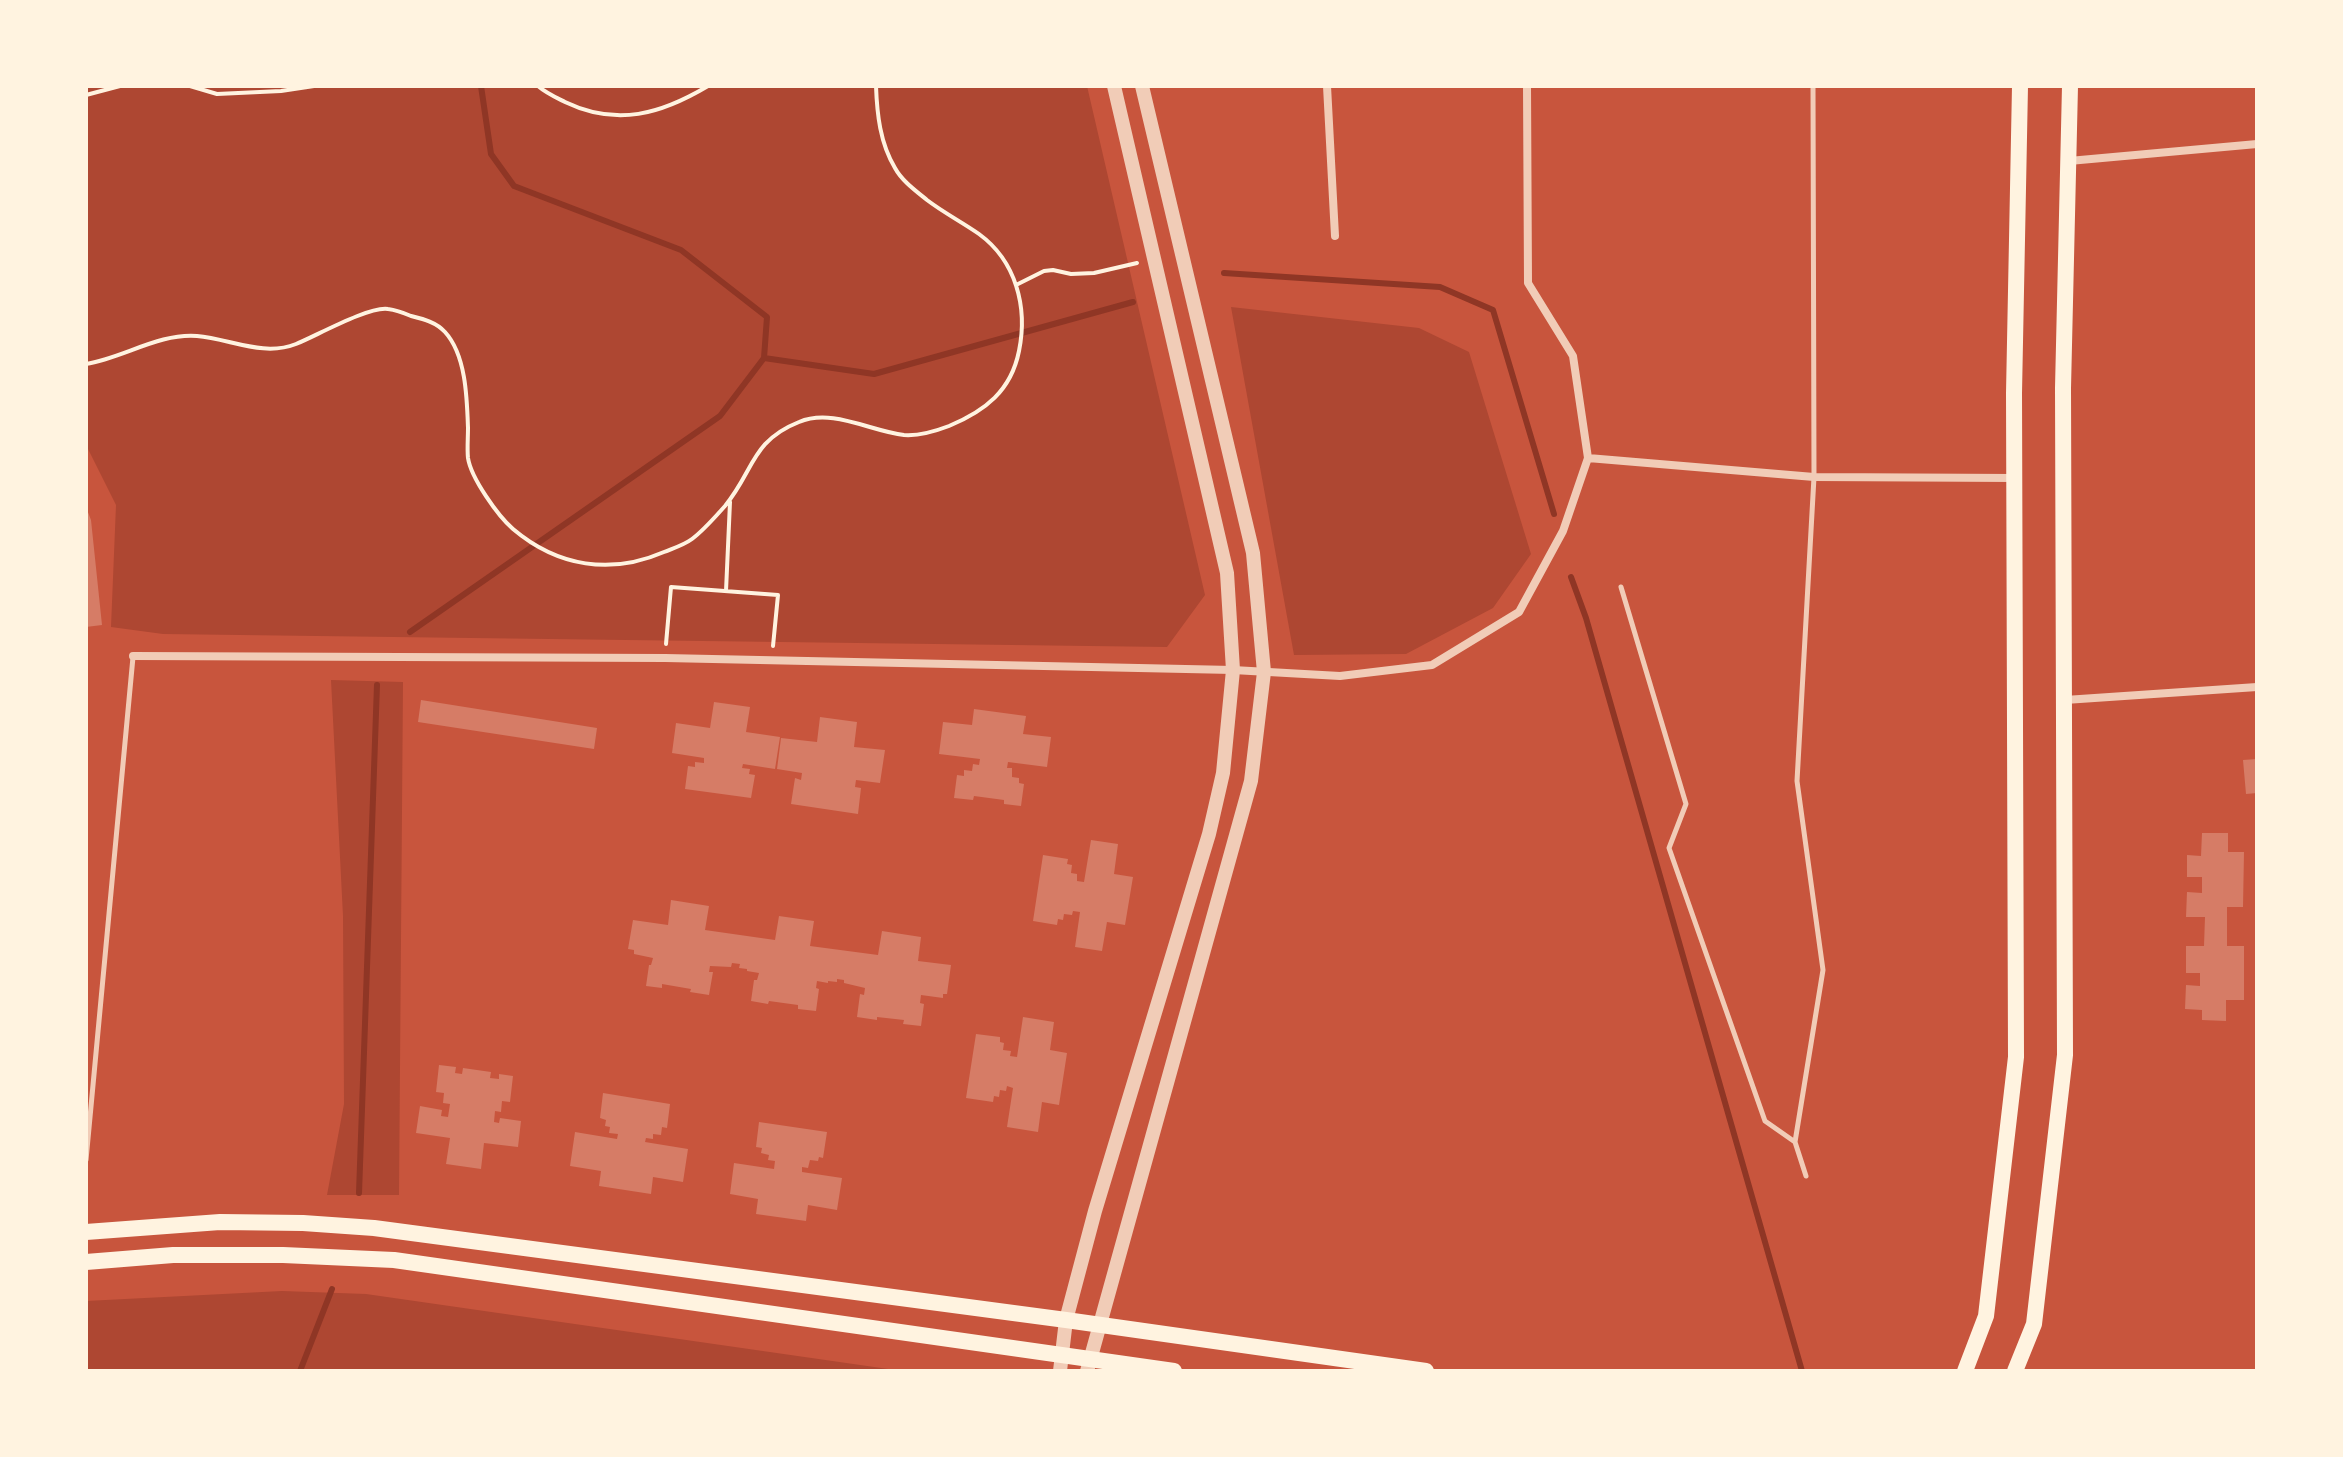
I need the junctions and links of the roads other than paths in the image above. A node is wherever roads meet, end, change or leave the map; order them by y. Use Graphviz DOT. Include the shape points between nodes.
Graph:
graph roads {
  1 [pos="1114,86"];
  2 [pos="1142,86"];
  3 [pos="1327,86"];
  4 [pos="1527,86"];
  5 [pos="1813,86"];
  6 [pos="2020,86"];
  7 [pos="2070,86"];
  8 [pos="2257,144"];
  9 [pos="2069,161"];
  10 [pos="1335,236"];
  11 [pos="1588,458"];
  12 [pos="1814,477"];
  13 [pos="2014,478"];
  14 [pos="1621,587"];
  15 [pos="133,656"];
  16 [pos="1233,670"];
  17 [pos="1264,672"];
  18 [pos="2257,687"];
  19 [pos="2065,700"];
  20 [pos="1795,1142"];
  21 [pos="86,1160"];
  22 [pos="1806,1176"];
  23 [pos="86,1232"];
  24 [pos="86,1262"];
  25 [pos="1066,1320"];
  26 [pos="1099,1325"];
  27 [pos="1062,1363"];
  28 [pos="1089,1365"];
  29 [pos="1174,1371"];
  30 [pos="1426,1371"];
  31 [pos="1965,1371"];
  32 [pos="2015,1371"];
  1 -- 16 [label="street" via="1227,573"];
  2 -- 17 [label="street" via="1253,553"];
  3 -- 10 [label="street"];
  4 -- 11 [label="street" via="1528,283 1573,356"];
  5 -- 12 [label="lane"];
  6 -- 13 [label="main road"];
  7 -- 9 [label="main road"];
  8 -- 9 [label="street"];
  9 -- 19 [label="main road" via="2063,388"];
  11 -- 12 [label="street"];
  11 -- 17 [label="street" via="1563,531 1519,612 1432,665 1340,676"];
  12 -- 13 [label="street"];
  12 -- 20 [label="lane" via="1797,781 1823,970"];
  13 -- 31 [label="main road" via="2016,1057 1986,1316"];
  14 -- 20 [label="lane" via="1686,804 1669,848 1765,1121"];
  15 -- 16 [label="street" via="665,658"];
  15 -- 21 [label="lane"];
  16 -- 17 [label="street"];
  16 -- 25 [label="street" via="1223,773 1209,834"];
  17 -- 26 [label="street" via="1251,781"];
  18 -- 19 [label="street"];
  19 -- 32 [label="main road" via="2065,1055 2034,1324"];
  20 -- 22 [label="lane"];
  23 -- 25 [label="main road" via="220,1222 374,1228"];
  24 -- 27 [label="main road" via="173,1255 394,1260"];
  25 -- 26 [label="main road"];
  25 -- 27 [label="street"];
  26 -- 28 [label="street"];
  26 -- 30 [label="main road"];
  27 -- 28 [label="main road"];
  28 -- 29 [label="main road"];
}
